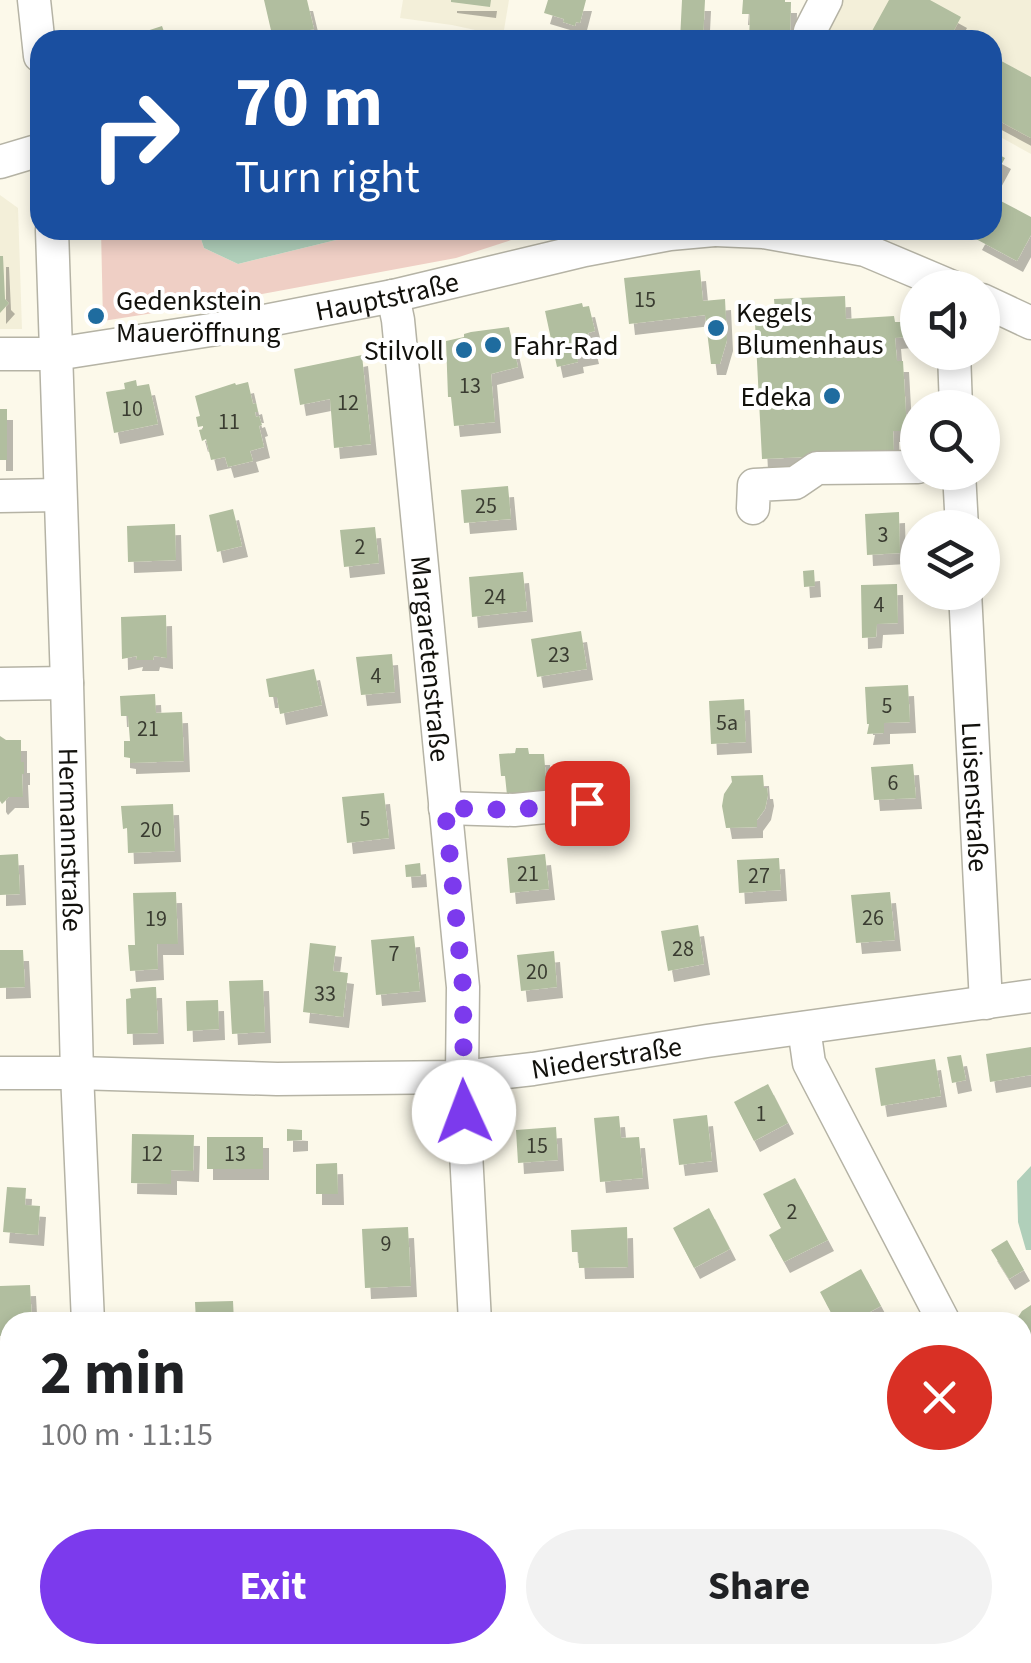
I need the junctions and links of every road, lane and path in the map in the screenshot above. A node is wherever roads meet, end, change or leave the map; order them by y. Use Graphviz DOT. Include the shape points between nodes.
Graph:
graph roads {
  1 [pos="34,0"];
  2 [pos="826,0"];
  3 [pos="37,30"];
  4 [pos="810,30"];
  5 [pos="30,153"];
  6 [pos="0,162"];
  7 [pos="52,240"];
  8 [pos="638,240"];
  9 [pos="810,240"];
  10 [pos="912,270"];
  11 [pos="394,296"];
  12 [pos="1000,308"];
  13 [pos="1031,323"];
  14 [pos="0,354"];
  15 [pos="56,354"];
  16 [pos="900,467"];
  17 [pos="60,495"];
  18 [pos="0,496"];
  19 [pos="753,508"];
  20 [pos="966,610"];
  21 [pos="67,683"];
  22 [pos="0,684"];
  23 [pos="587,803"];
  24 [pos="445,808"];
  25 [pos="1031,996"];
  26 [pos="986,1002"];
  27 [pos="804,1028"];
  28 [pos="0,1073"];
  29 [pos="78,1073"];
  30 [pos="462,1077"];
  31 [pos="88,1312"];
  32 [pos="474,1312"];
  33 [pos="939,1312"];
  1 -- 3 [label="street"];
  2 -- 4 [label="street"];
  5 -- 6 [label="street"];
  7 -- 15 [label="street, Hermannstraße"];
  8 -- 11 [label="street, Hauptstraße"];
  9 -- 10 [label="street, Hauptstraße" via="864,250"];
  11 -- 15 [label="street, Hauptstraße"];
  11 -- 24 [label="street, Margaretenstraße"];
  12 -- 13 [label="street"];
  14 -- 15 [label="street, Hauptstraße"];
  15 -- 17 [label="street, Hermannstraße"];
  16 -- 19 [label="street" via="817,468 795,483 754,485"];
  17 -- 18 [label="street"];
  17 -- 21 [label="street, Hermannstraße"];
  20 -- 26 [label="street, Luisenstraße"];
  21 -- 22 [label="street"];
  21 -- 29 [label="street, Hermannstraße"];
  23 -- 24 [label="street"];
  24 -- 30 [label="street, Margaretenstraße" via="463,987"];
  25 -- 26 [label="street, Niederstraße"];
  26 -- 27 [label="street, Niederstraße"];
  27 -- 30 [label="street, Niederstraße"];
  27 -- 33 [label="street" via="810,1063"];
  28 -- 29 [label="street, Niederstraße"];
  29 -- 30 [label="street, Niederstraße"];
  29 -- 31 [label="street, Hermannstraße"];
  30 -- 32 [label="street, Margaretenstraße"];
}
